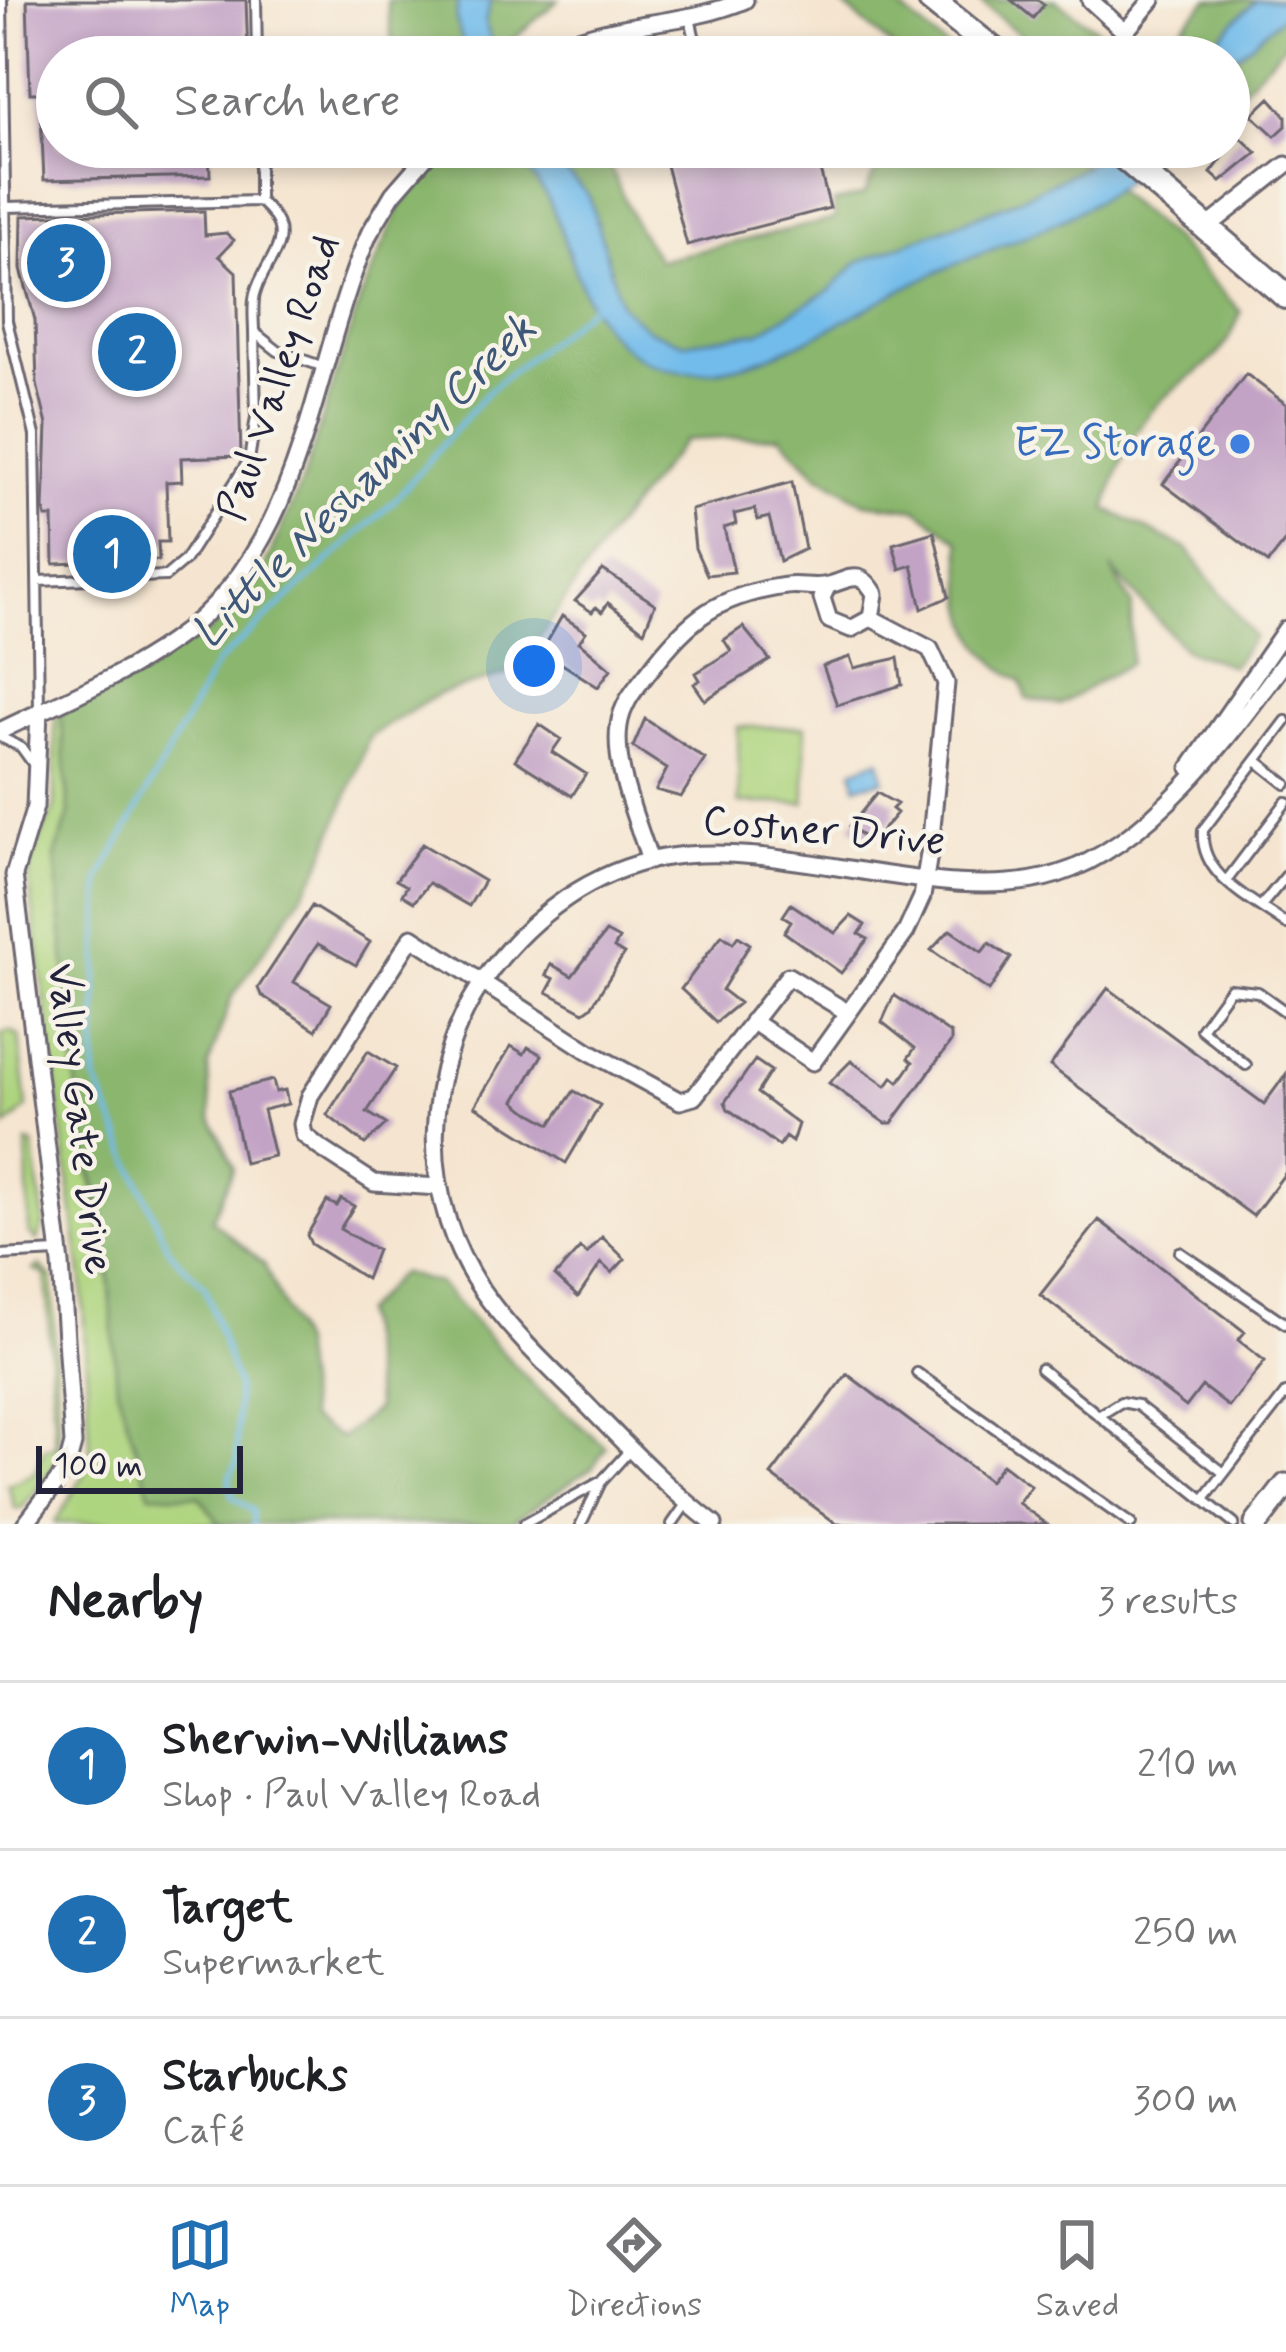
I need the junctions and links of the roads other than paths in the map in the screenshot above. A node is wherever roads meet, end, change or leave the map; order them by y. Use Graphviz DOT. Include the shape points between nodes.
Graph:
graph roads {
  1 [pos="2,0"];
  2 [pos="256,0"];
  3 [pos="745,0"];
  4 [pos="932,0"];
  5 [pos="1090,0"];
  6 [pos="1152,0"];
  7 [pos="690,18"];
  8 [pos="257,36"];
  9 [pos="586,36"];
  10 [pos="695,36"];
  11 [pos="976,36"];
  12 [pos="1286,165"];
  13 [pos="259,168"];
  14 [pos="416,168"];
  15 [pos="1137,168"];
  16 [pos="259,201"];
  17 [pos="5,207"];
  18 [pos="1206,228"];
  19 [pos="1286,296"];
  20 [pos="254,332"];
  21 [pos="325,367"];
  22 [pos="37,581"];
  23 [pos="827,587"];
  24 [pos="871,618"];
  25 [pos="1286,629"];
  26 [pos="1286,661"];
  27 [pos="39,712"];
  28 [pos="1286,721"];
  29 [pos="0,734"];
  30 [pos="1256,761"];
  31 [pos="39,776"];
  32 [pos="1286,784"];
  33 [pos="1179,786"];
  34 [pos="1286,802"];
  35 [pos="650,861"];
  36 [pos="1286,876"];
  37 [pos="926,877"];
  38 [pos="1227,880"];
  39 [pos="1261,906"];
  40 [pos="1286,924"];
  41 [pos="481,983"];
  42 [pos="847,1012"];
  43 [pos="1286,1012"];
  44 [pos="752,1021"];
  45 [pos="1246,1065"];
  46 [pos="439,1187"];
  47 [pos="60,1252"];
  48 [pos="1180,1252"];
  49 [pos="0,1255"];
  50 [pos="1286,1324"];
  51 [pos="1041,1369"];
  52 [pos="917,1373"];
  53 [pos="1286,1393"];
  54 [pos="1100,1415"];
  55 [pos="631,1450"];
  56 [pos="1224,1473"];
  57 [pos="602,1482"];
  58 [pos="1286,1485"];
  59 [pos="1204,1498"];
  60 [pos="687,1503"];
  61 [pos="528,1523"];
  62 [pos="25,1524"];
  63 [pos="580,1524"];
  64 [pos="672,1524"];
  65 [pos="714,1524"];
  66 [pos="1131,1524"];
  67 [pos="1234,1524"];
  68 [pos="1256,1524"];
  1 -- 17 [label="lane"];
  2 -- 8 [label="lane"];
  3 -- 7 [label="street"];
  4 -- 11 [label="main road"];
  5 -- 6 [label="street" via="1125,32"];
  7 -- 9 [label="street"];
  7 -- 10 [label="lane"];
  12 -- 18 [label="street"];
  13 -- 16 [label="lane"];
  14 -- 21 [label="street, Paul Valley Road" via="369,233"];
  15 -- 18 [label="main road"];
  16 -- 17 [label="lane"];
  16 -- 20 [label="lane" via="280,232 274,265 255,292"];
  17 -- 22 [label="lane" via="7,321 35,435"];
  18 -- 19 [label="main road"];
  20 -- 21 [label="lane" via="278,351"];
  20 -- 22 [label="lane" via="250,460 185,560 166,576"];
  21 -- 27 [label="street, Paul Valley Road" via="275,515 229,590 173,641"];
  22 -- 27 [label="lane"];
  23 -- 24 [label="street" via="829,620 851,629"];
  23 -- 24 [label="street" via="859,577 875,594"];
  23 -- 35 [label="street" via="787,586 702,612 625,703 619,738"];
  24 -- 37 [label="street" via="930,649 946,683"];
  25 -- 33 [label="street, Costner Drive"];
  26 -- 33 [label="street, Costner Drive" via="1234,731"];
  27 -- 29 [label="street, Paul Valley Road"];
  27 -- 31 [label="street, Valley Gate Drive"];
  28 -- 30 [label="lane"];
  29 -- 31 [label="lane" via="21,747"];
  30 -- 32 [label="lane"];
  30 -- 38 [label="lane" via="1203,830 1201,853"];
  31 -- 47 [label="street, Valley Gate Drive" via="14,875"];
  33 -- 37 [label="street, Costner Drive" via="1109,852 1058,874 1010,883"];
  34 -- 38 [label="lane"];
  35 -- 37 [label="street, Costner Drive" via="746,855"];
  35 -- 41 [label="street, Costner Drive" via="549,910"];
  36 -- 39 [label="lane"];
  37 -- 42 [label="street" via="899,944"];
  38 -- 39 [label="lane"];
  39 -- 40 [label="lane"];
  41 -- 44 [label="street" via="680,1101 694,1097"];
  41 -- 46 [label="street, Costner Drive" via="440,1083"];
  41 -- 46 [label="street" via="412,937 302,1114 304,1135 374,1183"];
  42 -- 44 [label="street" via="788,976"];
  42 -- 44 [label="street" via="813,1062"];
  43 -- 45 [label="lane" via="1258,992 1230,989 1201,1029"];
  46 -- 55 [label="street, Costner Drive" via="487,1298"];
  47 -- 49 [label="lane"];
  47 -- 62 [label="street, Valley Gate Drive" via="73,1444 66,1470"];
  48 -- 50 [label="lane"];
  51 -- 54 [label="lane"];
  52 -- 66 [label="lane"];
  53 -- 56 [label="lane"];
  54 -- 56 [label="lane" via="1121,1402 1137,1405"];
  54 -- 59 [label="lane"];
  55 -- 57 [label="lane"];
  55 -- 60 [label="street, Costner Drive"];
  56 -- 59 [label="lane"];
  57 -- 61 [label="lane"];
  57 -- 63 [label="lane"];
  58 -- 68 [label="street"];
  59 -- 67 [label="lane"];
  60 -- 64 [label="lane"];
  60 -- 65 [label="street, Costner Drive"];
}
